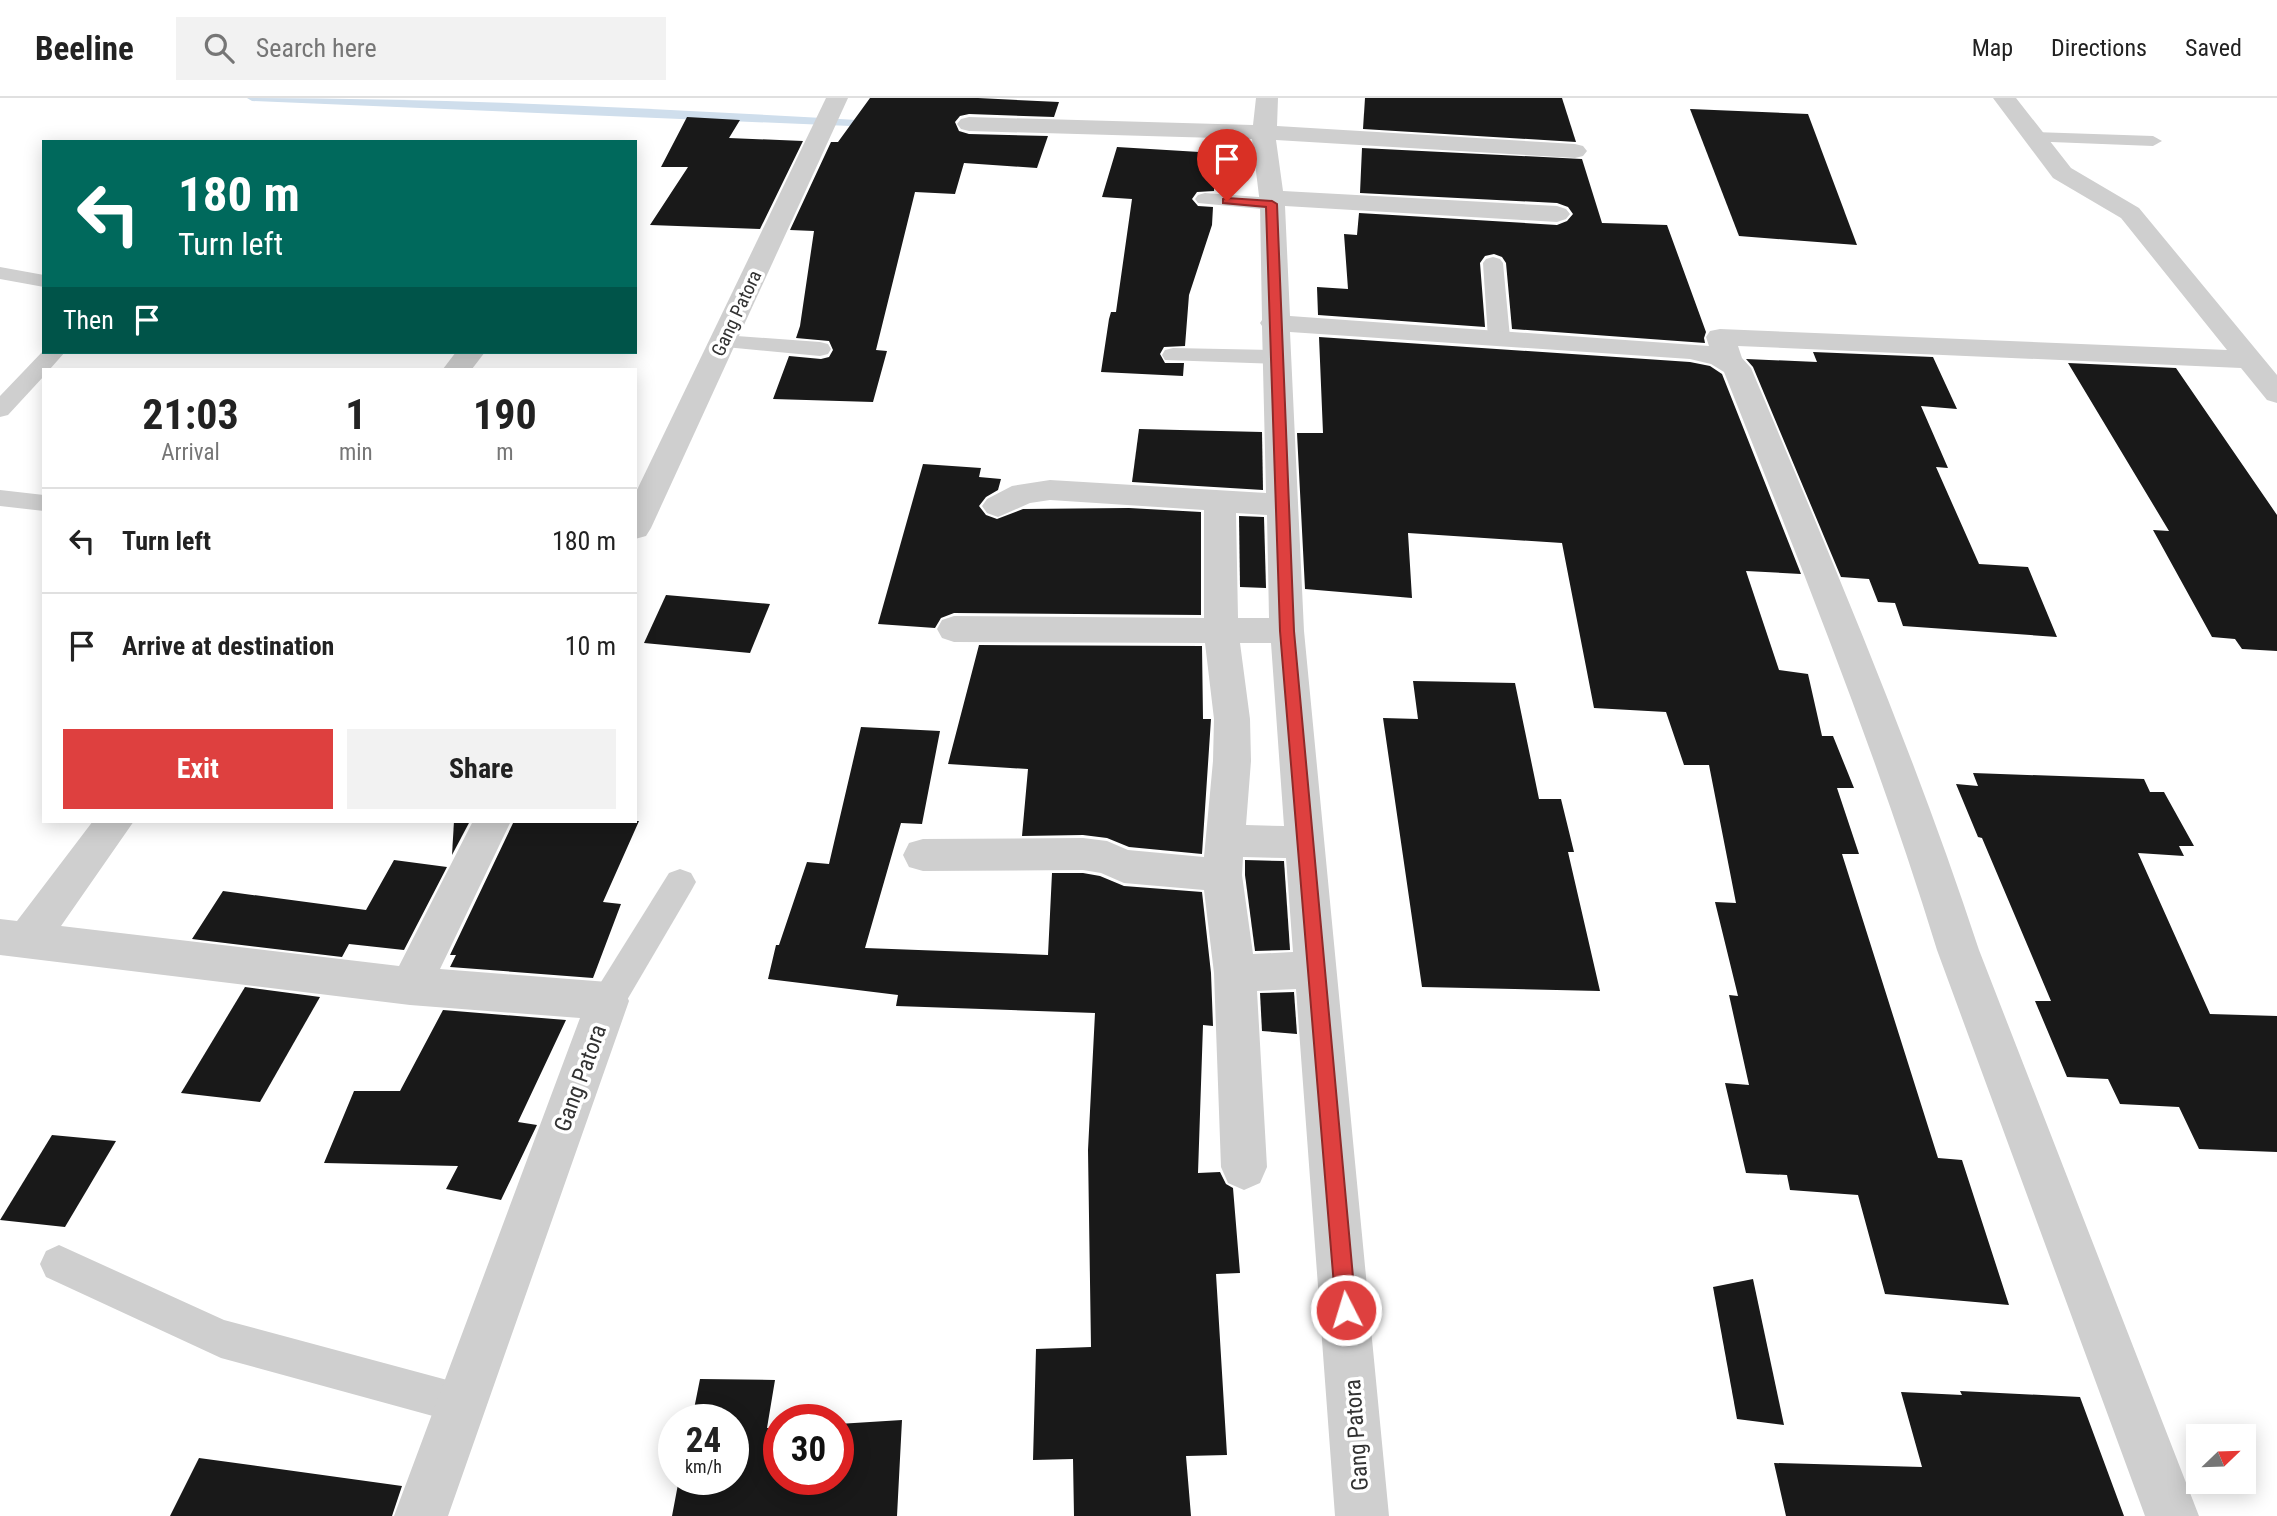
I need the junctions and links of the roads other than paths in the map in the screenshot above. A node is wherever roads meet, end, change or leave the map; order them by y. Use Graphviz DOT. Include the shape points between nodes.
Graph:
graph roads {
  1 [pos="837,98"];
  2 [pos="1267,98"];
  3 [pos="2004,98"];
  4 [pos="969,124"];
  5 [pos="1052,126"];
  6 [pos="2034,137"];
  7 [pos="1265,141"];
  8 [pos="2153,141"];
  9 [pos="1026,143"];
  10 [pos="1575,151"];
  11 [pos="1222,154"];
  12 [pos="1205,199"];
  13 [pos="1271,201"];
  14 [pos="1557,214"];
  15 [pos="1493,264"];
  16 [pos="0,273"];
  17 [pos="42,281"];
  18 [pos="1499,338"];
  19 [pos="1275,340"];
  20 [pos="723,341"];
  21 [pos="2277,347"];
  22 [pos="820,349"];
  23 [pos="2246,353"];
  24 [pos="52,354"];
  25 [pos="469,354"];
  26 [pos="1173,355"];
  27 [pos="1729,360"];
  28 [pos="458,368"];
  29 [pos="2277,394"];
  30 [pos="0,410"];
  31 [pos="0,498"];
  32 [pos="1220,501"];
  33 [pos="42,503"];
  34 [pos="1282,505"];
  35 [pos="998,506"];
  36 [pos="637,524"];
  37 [pos="954,629"];
  38 [pos="1221,631"];
  39 [pos="1287,631"];
  40 [pos="113,823"];
  41 [pos="491,823"];
  42 [pos="1305,842"];
  43 [pos="923,855"];
  44 [pos="1223,858"];
  45 [pos="680,883"];
  46 [pos="13,939"];
  47 [pos="1315,970"];
  48 [pos="1235,973"];
  49 [pos="410,986"];
  50 [pos="608,1001"];
  51 [pos="1244,1167"];
  52 [pos="59,1264"];
  53 [pos="462,1404"];
  54 [pos="421,1516"];
  55 [pos="1362,1516"];
  56 [pos="2172,1516"];
  1 -- 20 [label="street, Gang Patora"];
  2 -- 7 [label="street, Gang Patora"];
  3 -- 6 [label="street"];
  4 -- 5 [label="street"];
  5 -- 7 [label="street"];
  5 -- 9 [label="street" via="1048,145"];
  6 -- 8 [label="lane"];
  6 -- 23 [label="street" via="2062,173 2130,213"];
  7 -- 10 [label="street"];
  7 -- 11 [label="street"];
  7 -- 13 [label="street, Gang Patora"];
  12 -- 13 [label="lane"];
  13 -- 14 [label="street"];
  13 -- 19 [label="street, Gang Patora"];
  15 -- 18 [label="lane"];
  16 -- 17 [label="lane"];
  18 -- 19 [label="street"];
  18 -- 27 [label="street" via="1690,351"];
  19 -- 26 [label="lane"];
  19 -- 34 [label="street, Gang Patora"];
  20 -- 22 [label="lane"];
  20 -- 36 [label="street, Gang Patora"];
  21 -- 23 [label="street"];
  23 -- 27 [label="street" via="1720,337"];
  23 -- 29 [label="street"];
  24 -- 30 [label="lane"];
  25 -- 28 [label="street"];
  27 -- 56 [label="street" via="1737,368 1815,558"];
  31 -- 33 [label="lane"];
  32 -- 34 [label="street"];
  32 -- 35 [label="street" via="1050,490 1023,493"];
  32 -- 38 [label="street"];
  34 -- 39 [label="street, Gang Patora"];
  37 -- 38 [label="street"];
  38 -- 39 [label="street"];
  38 -- 44 [label="street" via="1232,719"];
  39 -- 42 [label="street, Gang Patora"];
  40 -- 46 [label="street"];
  41 -- 49 [label="street"];
  42 -- 44 [label="street"];
  42 -- 47 [label="street, Gang Patora"];
  43 -- 44 [label="street" via="1083,854 1124,866"];
  44 -- 48 [label="street"];
  45 -- 50 [label="lane"];
  46 -- 49 [label="street, Gang Patora"];
  47 -- 48 [label="street"];
  47 -- 55 [label="street, Gang Patora"];
  48 -- 51 [label="street"];
  49 -- 50 [label="street, Gang Patora"];
  50 -- 53 [label="street, Gang Patora"];
  52 -- 53 [label="lane" via="220,1339"];
  53 -- 54 [label="street, Gang Patora"];
}
